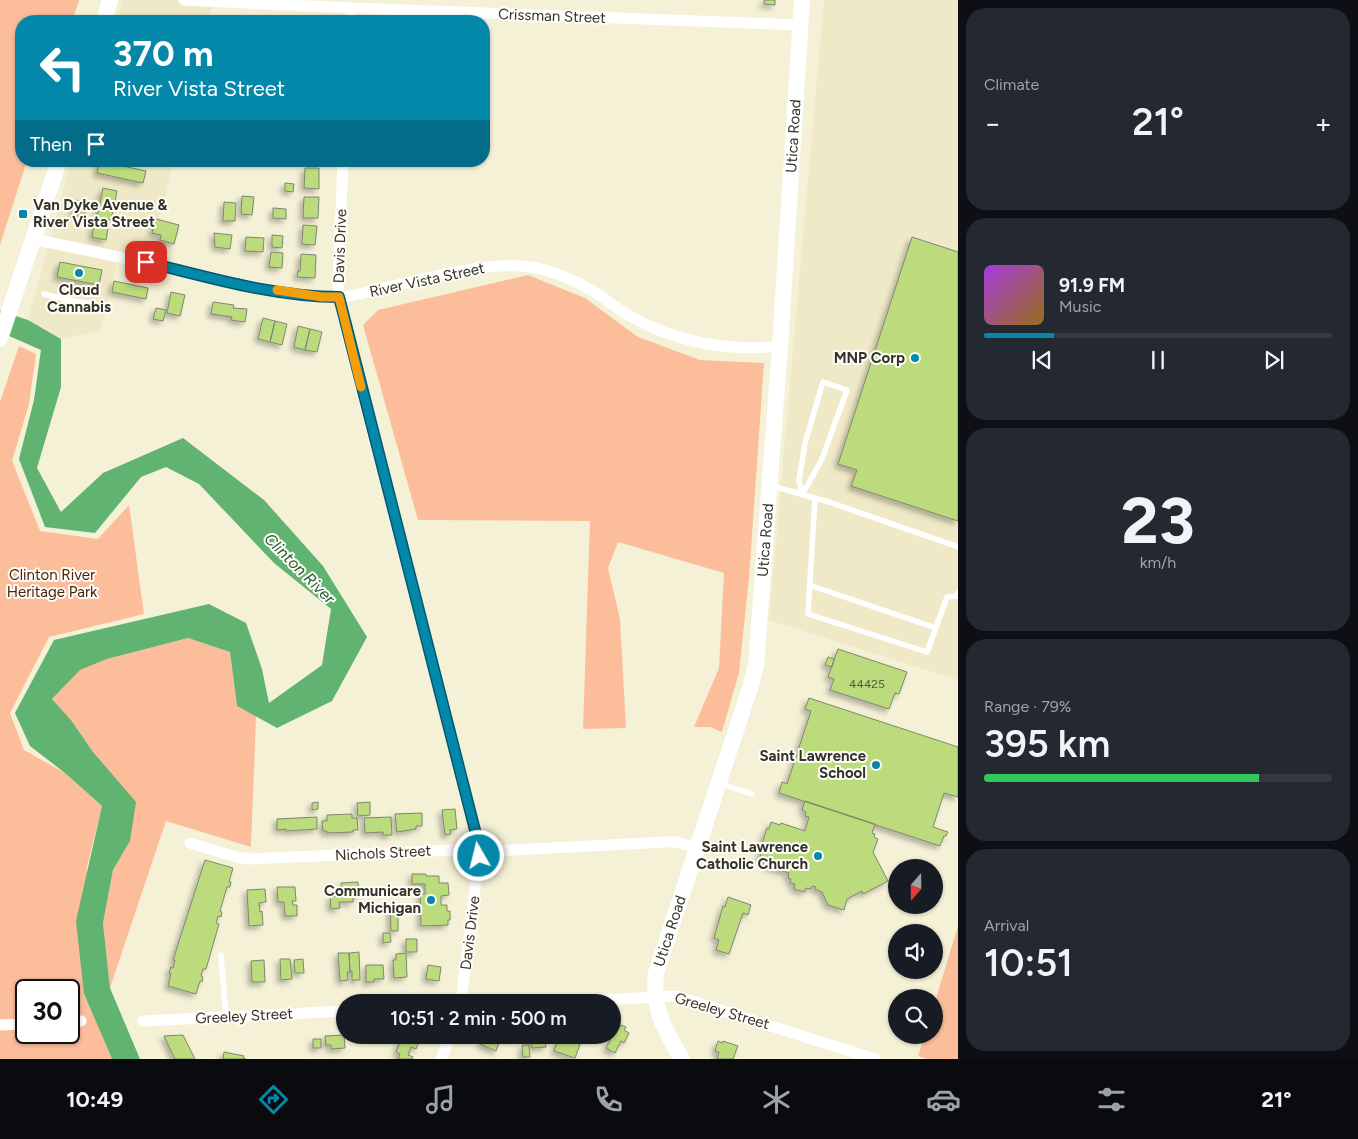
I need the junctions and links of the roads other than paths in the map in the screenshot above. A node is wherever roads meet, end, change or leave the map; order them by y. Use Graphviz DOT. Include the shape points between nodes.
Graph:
graph roads {
  1 [pos="110,0"];
  2 [pos="184,0"];
  3 [pos="802,0"];
  4 [pos="351,8"];
  5 [pos="106,15"];
  6 [pos="350,15"];
  7 [pos="801,25"];
  8 [pos="57,167"];
  9 [pos="343,167"];
  10 [pos="32,239"];
  11 [pos="44,294"];
  12 [pos="339,297"];
  13 [pos="93,304"];
  14 [pos="0,340"];
  15 [pos="780,346"];
  16 [pos="770,486"];
  17 [pos="802,495"];
  18 [pos="815,498"];
  19 [pos="958,547"];
  20 [pos="810,585"];
  21 [pos="958,593"];
  22 [pos="936,628"];
  23 [pos="719,783"];
  24 [pos="752,794"];
  25 [pos="190,843"];
  26 [pos="697,848"];
  27 [pos="479,850"];
  28 [pos="221,955"];
  29 [pos="463,994"];
  30 [pos="655,996"];
  31 [pos="621,998"];
  32 [pos="336,1012"];
  33 [pos="226,1017"];
  34 [pos="143,1021"];
  35 [pos="15,1024"];
  36 [pos="0,1025"];
  37 [pos="447,1044"];
  38 [pos="441,1059"];
  39 [pos="682,1059"];
  40 [pos="875,1059"];
  1 -- 5 [label="street"];
  2 -- 4 [label="street, Crissman Street"];
  3 -- 7 [label="street, Utica Road"];
  4 -- 6 [label="street"];
  4 -- 7 [label="street, Crissman Street"];
  7 -- 15 [label="street, Utica Road"];
  8 -- 10 [label="street"];
  9 -- 12 [label="street, Davis Drive"];
  10 -- 12 [label="street, River Vista Street" via="250,286"];
  10 -- 14 [label="street"];
  11 -- 13 [label="lane"];
  12 -- 15 [label="street, River Vista Street" via="473,269 532,267 562,276 601,296 641,323 672,336 721,345"];
  12 -- 27 [label="street, Davis Drive"];
  15 -- 16 [label="street, Utica Road"];
  16 -- 17 [label="lane"];
  16 -- 23 [label="street, Utica Road" via="754,675"];
  17 -- 17 [label="lane" via="822,459 847,390 823,382 805,443 799,480"];
  17 -- 18 [label="lane"];
  18 -- 19 [label="lane"];
  18 -- 20 [label="lane"];
  20 -- 22 [label="lane"];
  20 -- 22 [label="lane" via="808,614 927,652"];
  21 -- 22 [label="lane" via="947,597"];
  23 -- 24 [label="lane"];
  23 -- 26 [label="street, Utica Road"];
  25 -- 27 [label="street, Nichols Street" via="242,858"];
  26 -- 27 [label="street, Nichols Street" via="666,842"];
  26 -- 30 [label="street, Utica Road" via="657,967"];
  27 -- 29 [label="street, Davis Drive"];
  28 -- 33 [label="lane"];
  30 -- 31 [label="street, Greeley Street"];
  30 -- 39 [label="street, Utica Road" via="661,1021"];
  30 -- 40 [label="street, Greeley Street" via="684,998"];
  32 -- 33 [label="street, Greeley Street"];
  33 -- 34 [label="street, Greeley Street"];
  35 -- 36 [label="street"];
  37 -- 38 [label="street"];
}
